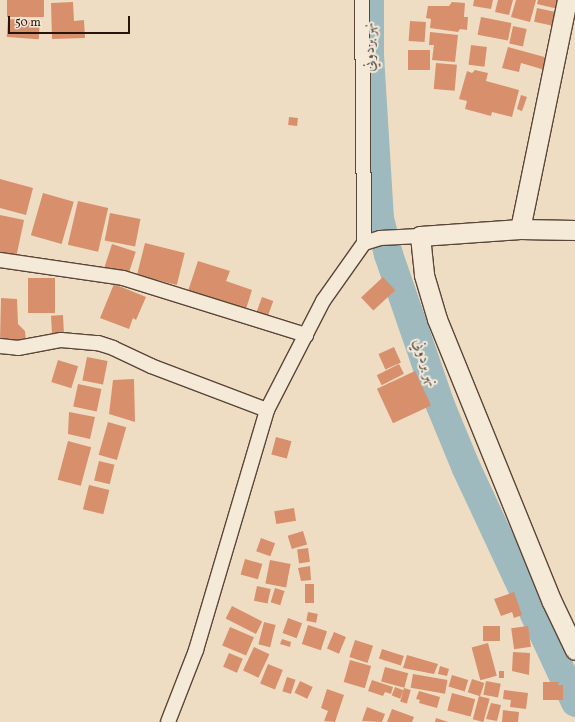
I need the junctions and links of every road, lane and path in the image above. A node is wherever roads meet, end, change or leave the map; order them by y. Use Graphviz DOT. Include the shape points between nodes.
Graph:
graph roads {
  1 [pos="362,0"];
  2 [pos="567,0"];
  3 [pos="520,229"];
  4 [pos="575,230"];
  5 [pos="415,237"];
  6 [pos="364,243"];
  7 [pos="0,260"];
  8 [pos="306,335"];
  9 [pos="0,346"];
  10 [pos="267,410"];
  11 [pos="575,650"];
  12 [pos="168,722"];
  1 -- 6 [label="street"];
  2 -- 3 [label="street"];
  3 -- 4 [label="street"];
  3 -- 5 [label="street"];
  5 -- 6 [label="street" via="380,238"];
  5 -- 11 [label="street" via="437,318 552,602"];
  6 -- 8 [label="street" via="324,301"];
  7 -- 8 [label="street" via="123,278"];
  8 -- 10 [label="street"];
  9 -- 10 [label="street" via="18,348 61,340 98,343"];
  10 -- 12 [label="street" via="198,642"];
}
